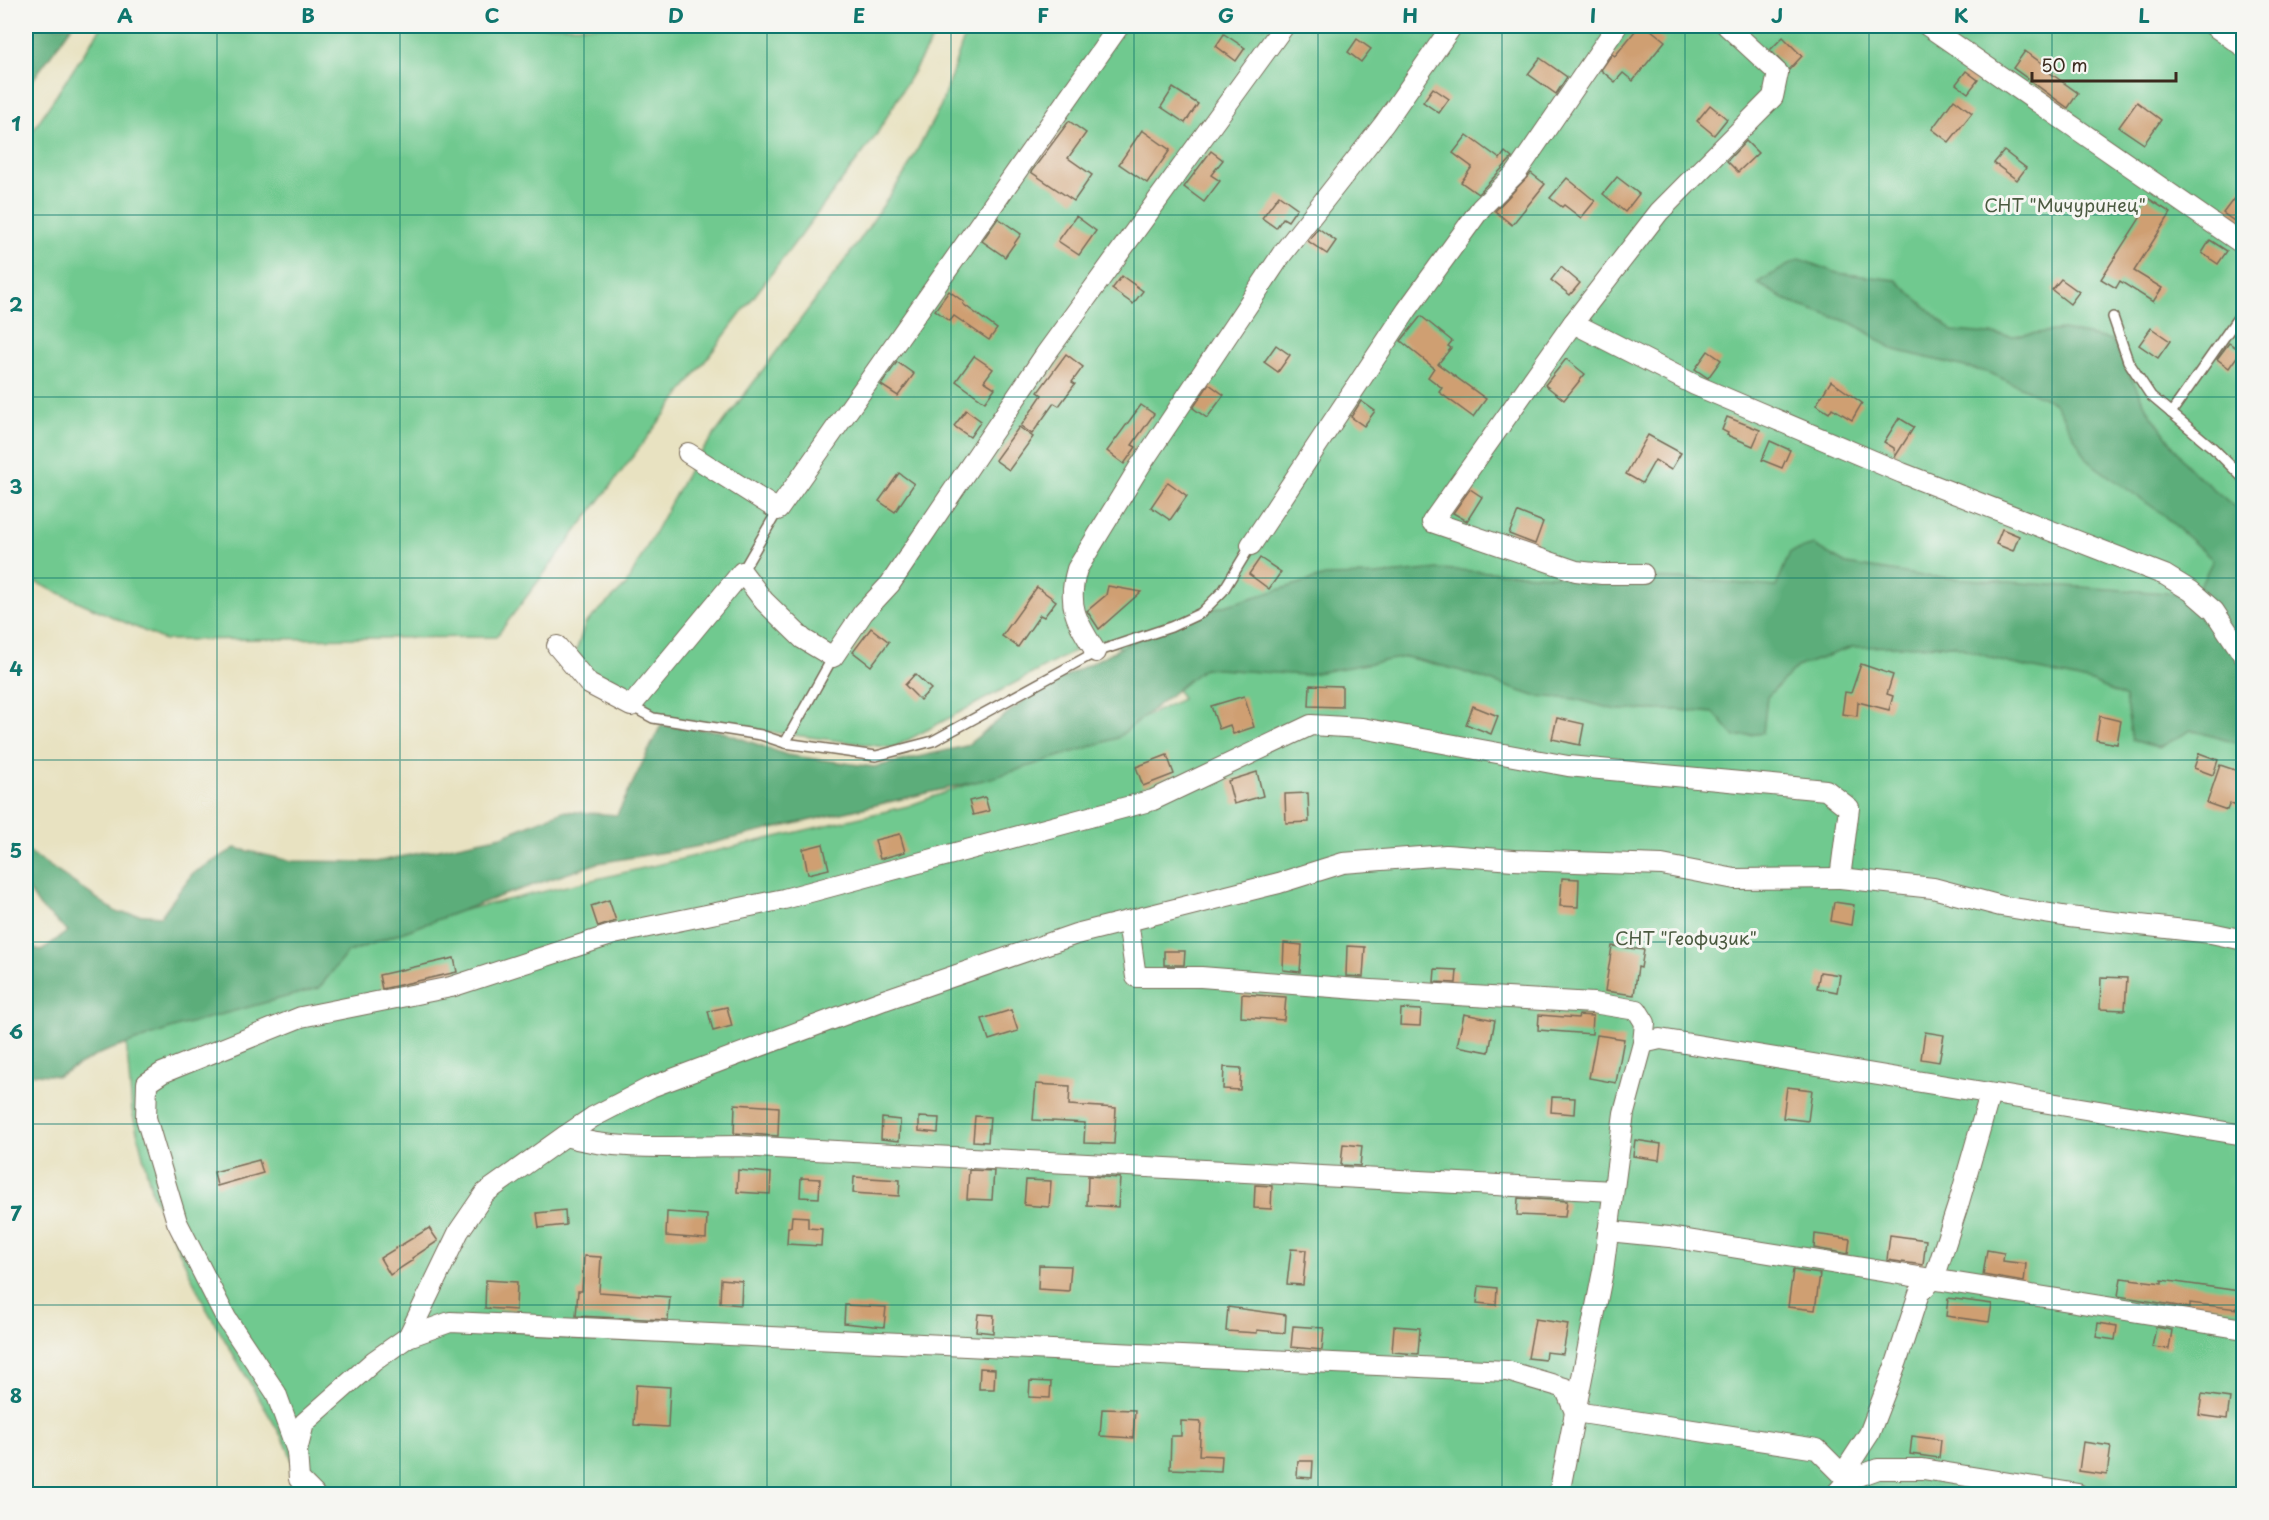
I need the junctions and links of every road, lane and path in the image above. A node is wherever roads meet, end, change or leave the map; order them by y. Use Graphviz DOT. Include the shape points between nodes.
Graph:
graph roads {
  1 [pos="1119,26"];
  2 [pos="1284,26"];
  3 [pos="1452,26"];
  4 [pos="1617,26"];
  5 [pos="1727,26"];
  6 [pos="1928,26"];
  7 [pos="2214,26"];
  8 [pos="2244,46"];
  9 [pos="2244,245"];
  10 [pos="2244,309"];
  11 [pos="2113,317"];
  12 [pos="1573,323"];
  13 [pos="2171,413"];
  14 [pos="688,453"];
  15 [pos="2244,479"];
  16 [pos="778,510"];
  17 [pos="1251,545"];
  18 [pos="742,573"];
  19 [pos="1643,574"];
  20 [pos="557,646"];
  21 [pos="1096,652"];
  22 [pos="2244,656"];
  23 [pos="833,657"];
  24 [pos="630,706"];
  25 [pos="785,743"];
  26 [pos="1840,878"];
  27 [pos="1128,921"];
  28 [pos="2244,940"];
  29 [pos="1643,1043"];
  30 [pos="1990,1094"];
  31 [pos="2244,1135"];
  32 [pos="565,1136"];
  33 [pos="1613,1191"];
  34 [pos="1608,1231"];
  35 [pos="1934,1279"];
  36 [pos="2244,1329"];
  37 [pos="408,1337"];
  38 [pos="1575,1412"];
  39 [pos="297,1451"];
  40 [pos="1842,1483"];
  41 [pos="314,1494"];
  42 [pos="1559,1494"];
  43 [pos="2078,1494"];
  1 -- 16 [label="street"];
  2 -- 23 [label="street" via="1045,355 890,584 863,613"];
  3 -- 21 [label="street" via="1384,124 1282,254 1140,466 1077,569 1071,587 1076,622"];
  4 -- 17 [label="street" via="1516,172 1481,208 1407,310"];
  5 -- 12 [label="street" via="1778,73 1773,97 1659,212"];
  6 -- 9 [label="street"];
  7 -- 8 [label="street"];
  10 -- 13 [label="lane"];
  11 -- 13 [label="lane" via="2128,361 2151,396"];
  12 -- 19 [label="street" via="1432,522 1576,571"];
  12 -- 22 [label="street" via="1717,394 1902,473 2165,575 2214,611"];
  13 -- 15 [label="lane"];
  14 -- 16 [label="street"];
  16 -- 18 [label="lane"];
  17 -- 21 [label="lane" via="1223,591 1202,613"];
  18 -- 23 [label="street" via="803,639"];
  18 -- 24 [label="street"];
  20 -- 24 [label="street" via="589,684"];
  21 -- 25 [label="lane" via="933,741 876,756"];
  23 -- 25 [label="lane"];
  24 -- 25 [label="lane" via="653,718 760,735"];
  26 -- 27 [label="street" via="1735,879 1662,865 1446,855 1343,863"];
  26 -- 28 [label="street" via="1933,888 2001,906"];
  26 -- 39 [label="street" via="1849,808 1826,790 1568,766 1362,728 1311,724 1153,800 784,899 614,934 451,987 301,1017 162,1073 147,1083 146,1118 177,1222 226,1318 276,1394"];
  27 -- 29 [label="street" via="1136,977 1201,977 1593,1003 1637,1010 1645,1023"];
  27 -- 32 [label="street" via="1076,934 651,1087"];
  29 -- 30 [label="street" via="1660,1039"];
  29 -- 33 [label="street" via="1624,1113"];
  30 -- 31 [label="street"];
  30 -- 35 [label="street"];
  32 -- 33 [label="street" via="653,1147 738,1146"];
  32 -- 37 [label="street" via="485,1192 459,1231"];
  33 -- 34 [label="street"];
  34 -- 35 [label="street"];
  34 -- 38 [label="street"];
  35 -- 36 [label="street"];
  35 -- 40 [label="street" via="1919,1293 1869,1434"];
  37 -- 38 [label="street" via="450,1322 1507,1371 1565,1388"];
  37 -- 39 [label="street" via="374,1361 304,1423"];
  38 -- 40 [label="street" via="1817,1449"];
  38 -- 42 [label="street"];
  39 -- 41 [label="street" via="299,1479"];
  40 -- 43 [label="street" via="1878,1469 1923,1469"];
}
